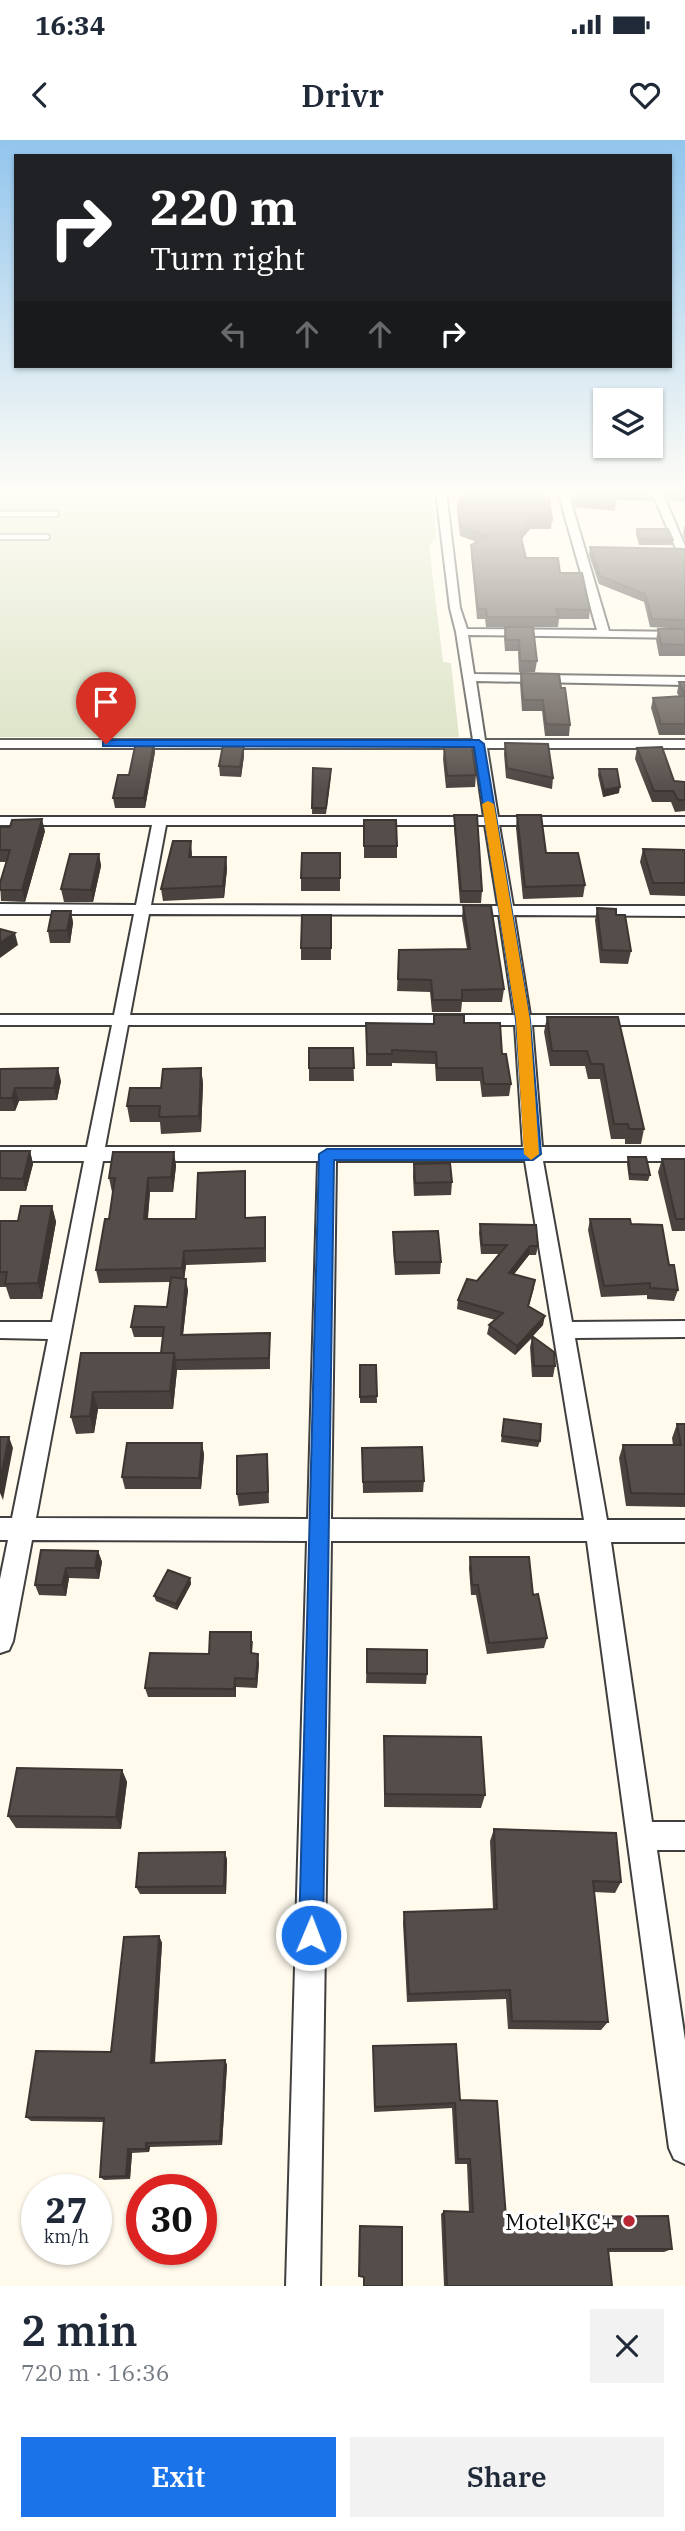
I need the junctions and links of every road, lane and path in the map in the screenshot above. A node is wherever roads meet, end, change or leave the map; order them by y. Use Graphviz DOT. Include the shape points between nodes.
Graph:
graph roads {
  1 [pos="453,592"];
  2 [pos="592,592"];
  3 [pos="462,632"];
  4 [pos="604,634"];
  5 [pos="685,635"];
  6 [pos="469,677"];
  7 [pos="685,681"];
  8 [pos="0,744"];
  9 [pos="479,744"];
  10 [pos="685,744"];
  11 [pos="0,821"];
  12 [pos="160,821"];
  13 [pos="491,821"];
  14 [pos="685,821"];
  15 [pos="0,909"];
  16 [pos="142,909"];
  17 [pos="505,910"];
  18 [pos="685,911"];
  19 [pos="0,1020"];
  20 [pos="122,1020"];
  21 [pos="523,1020"];
  22 [pos="685,1020"];
  23 [pos="0,1154"];
  24 [pos="94,1154"];
  25 [pos="327,1154"];
  26 [pos="533,1154"];
  27 [pos="685,1154"];
  28 [pos="685,1329"];
  29 [pos="564,1330"];
  30 [pos="0,1331"];
  31 [pos="60,1331"];
  32 [pos="11,1529"];
  33 [pos="319,1530"];
  34 [pos="597,1530"];
  35 [pos="685,1531"];
  36 [pos="0,1641"];
  37 [pos="640,1836"];
  38 [pos="685,1836"];
  39 [pos="685,2148"];
  40 [pos="303,2286"];
  1 -- 3 [label="street"];
  2 -- 4 [label="street"];
  3 -- 4 [label="street"];
  3 -- 6 [label="street"];
  4 -- 5 [label="street"];
  6 -- 7 [label="street"];
  6 -- 9 [label="street"];
  8 -- 9 [label="street"];
  9 -- 10 [label="street"];
  9 -- 13 [label="street"];
  11 -- 12 [label="street"];
  12 -- 13 [label="street"];
  12 -- 16 [label="street"];
  13 -- 14 [label="street"];
  13 -- 17 [label="street"];
  15 -- 16 [label="street"];
  16 -- 17 [label="street"];
  16 -- 20 [label="street"];
  17 -- 18 [label="street"];
  17 -- 21 [label="street"];
  19 -- 20 [label="street"];
  20 -- 21 [label="street"];
  20 -- 24 [label="street"];
  21 -- 22 [label="street"];
  21 -- 26 [label="street"];
  23 -- 24 [label="street"];
  24 -- 25 [label="street"];
  24 -- 31 [label="street"];
  25 -- 26 [label="street"];
  25 -- 33 [label="street"];
  26 -- 27 [label="street"];
  26 -- 29 [label="street"];
  28 -- 29 [label="street"];
  29 -- 34 [label="street"];
  30 -- 31 [label="street"];
  31 -- 32 [label="street"];
  32 -- 33 [label="street"];
  32 -- 36 [label="street"];
  33 -- 34 [label="street"];
  33 -- 40 [label="street"];
  34 -- 35 [label="street"];
  34 -- 37 [label="street"];
  37 -- 38 [label="street"];
  37 -- 39 [label="street"];
}
